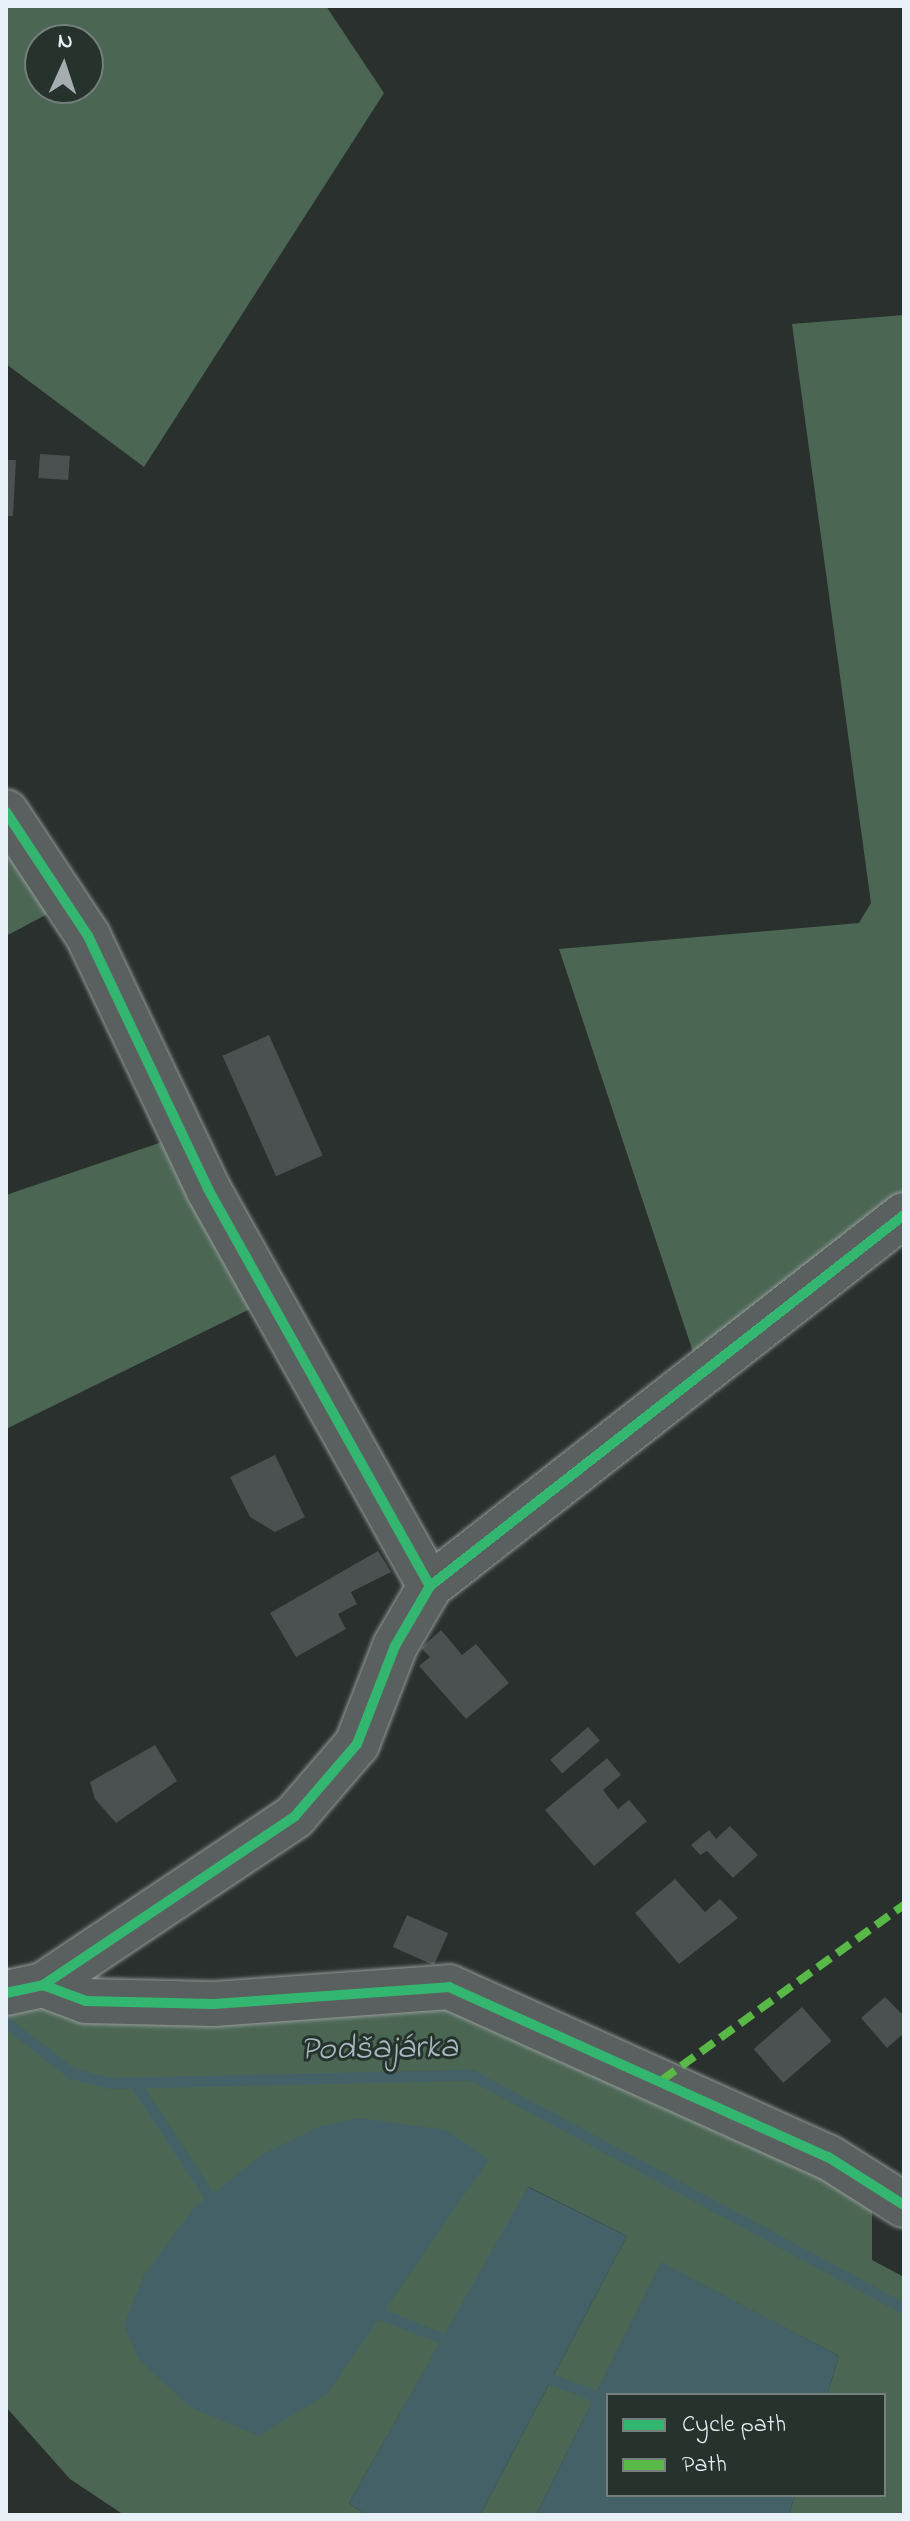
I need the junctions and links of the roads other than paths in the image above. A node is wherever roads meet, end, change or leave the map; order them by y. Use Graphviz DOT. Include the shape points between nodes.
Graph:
graph roads {
  1 [pos="6,812"];
  2 [pos="904,1215"];
  3 [pos="430,1586"];
  4 [pos="25,1989"];
  5 [pos="904,2205"];
  1 -- 3 [label="street" via="88,936 208,1189"];
  2 -- 3 [label="street"];
  3 -- 4 [label="street" via="395,1646 357,1744 295,1816"];
  4 -- 5 [label="street" via="86,2001 214,2004 449,1987 828,2157"];
}
